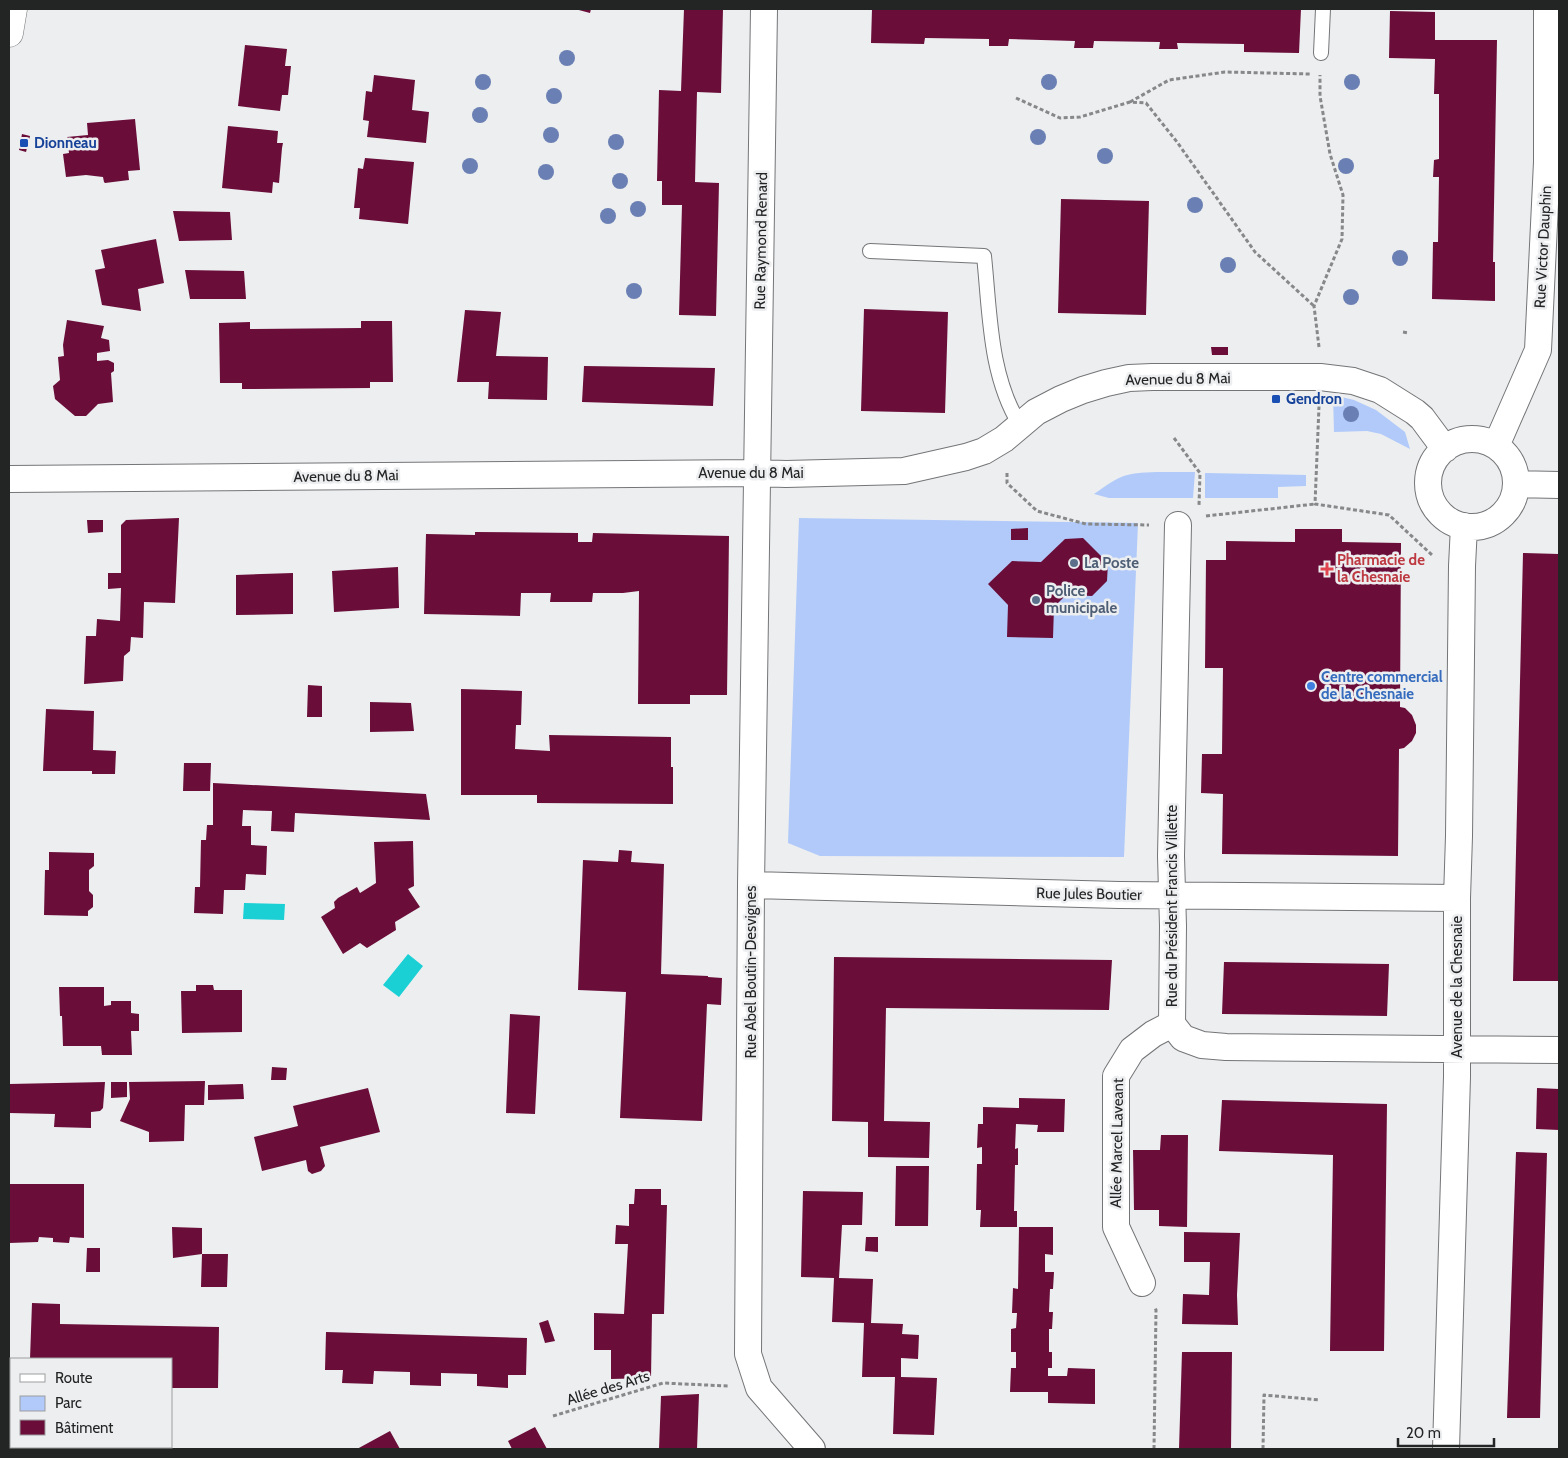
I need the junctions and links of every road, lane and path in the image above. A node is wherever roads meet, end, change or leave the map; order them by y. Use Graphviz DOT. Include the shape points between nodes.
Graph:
graph roads {
  1 [pos="13,9"];
  2 [pos="764,9"];
  3 [pos="1323,9"];
  4 [pos="1547,9"];
  5 [pos="9,33"];
  6 [pos="1321,53"];
  7 [pos="1320,75"];
  8 [pos="1016,98"];
  9 [pos="1130,102"];
  10 [pos="1553,162"];
  11 [pos="870,251"];
  12 [pos="1314,306"];
  13 [pos="1404,332"];
  14 [pos="1409,333"];
  15 [pos="1319,351"];
  16 [pos="1319,405"];
  17 [pos="1020,425"];
  18 [pos="1174,438"];
  19 [pos="1496,446"];
  20 [pos="1445,449"];
  21 [pos="757,473"];
  22 [pos="9,479"];
  23 [pos="1516,484"];
  24 [pos="1559,485"];
  25 [pos="1199,509"];
  26 [pos="1178,525"];
  27 [pos="1464,526"];
  28 [pos="1437,560"];
  29 [pos="751,885"];
  30 [pos="1172,896"];
  31 [pos="1457,898"];
  32 [pos="1172,1024"];
  33 [pos="1457,1049"];
  34 [pos="1559,1050"];
  35 [pos="1142,1283"];
  36 [pos="759,1388"];
  37 [pos="1320,1400"];
  38 [pos="553,1416"];
  39 [pos="812,1449"];
  40 [pos="1154,1449"];
  41 [pos="1263,1449"];
  42 [pos="1446,1449"];
  1 -- 5 [label="street"];
  2 -- 21 [label="street, Rue Raymond Renard"];
  3 -- 6 [label="lane"];
  4 -- 10 [label="street, Rue Victor Dauphin"];
  6 -- 7 [label="path"];
  7 -- 9 [label="path" via="1225,72 1169,80"];
  7 -- 12 [label="path" via="1320,96 1330,154 1343,195 1342,239"];
  8 -- 9 [label="path" via="1060,118 1080,117"];
  9 -- 12 [label="path" via="1146,103 1254,252"];
  10 -- 19 [label="street, Rue Victor Dauphin" via="1538,350"];
  11 -- 17 [label="lane" via="984,256 994,358 1012,412"];
  12 -- 15 [label="path"];
  13 -- 14 [label="path"];
  16 -- 28 [label="path" via="1314,504 1389,515"];
  17 -- 20 [label="street, Avenue du 8 Mai" via="1061,399 1129,378 1320,378 1353,382 1380,390 1422,418"];
  17 -- 21 [label="street, Avenue du 8 Mai" via="984,451 904,471"];
  18 -- 25 [label="path" via="1200,473"];
  19 -- 20 [label="street" via="1470,439"];
  19 -- 23 [label="street" via="1510,460"];
  20 -- 27 [label="street" via="1430,471 1430,494 1440,513"];
  21 -- 22 [label="street, Avenue du 8 Mai"];
  21 -- 29 [label="street, Rue Abel Boutin-Desvignes"];
  23 -- 24 [label="street"];
  23 -- 27 [label="street" via="1513,500 1496,520 1486,525"];
  26 -- 30 [label="street, Rue du Président Francis Villette"];
  27 -- 31 [label="street, Avenue de la Chesnaie"];
  29 -- 30 [label="street, Rue Jules Boutier"];
  29 -- 36 [label="street, Rue Abel Boutin-Desvignes" via="748,1354"];
  30 -- 31 [label="street, Rue Jules Boutier"];
  30 -- 32 [label="street, Rue du Président Francis Villette"];
  31 -- 33 [label="street, Avenue de la Chesnaie"];
  32 -- 33 [label="street, Rue du Président Francis Villette" via="1184,1038 1210,1046"];
  32 -- 35 [label="street, Allée Marcel Laveant" via="1132,1050 1116,1076 1116,1227"];
  33 -- 34 [label="street, Rue du Président Francis Villette"];
  33 -- 42 [label="street, Avenue de la Chesnaie"];
  35 -- 40 [label="path" via="1156,1310"];
  36 -- 38 [label="path, Allée des Arts" via="663,1383"];
  36 -- 39 [label="street, Rue Abel Boutin-Desvignes"];
  37 -- 41 [label="path" via="1264,1395"];
}
